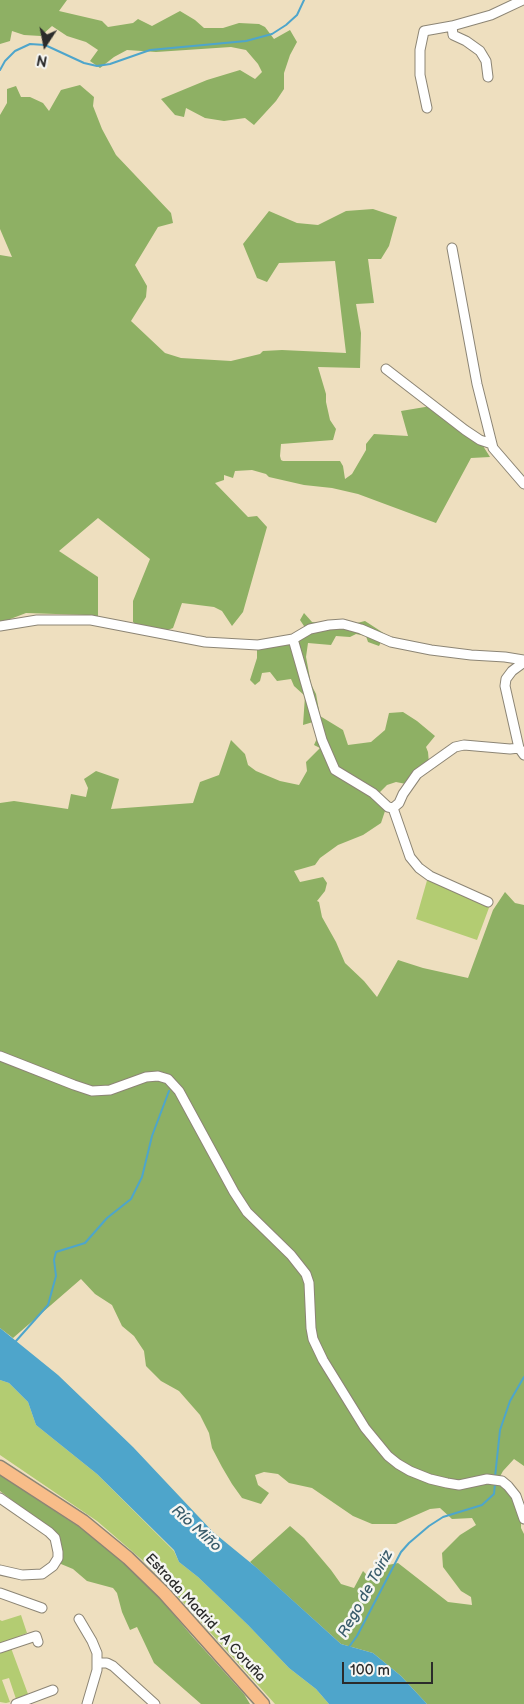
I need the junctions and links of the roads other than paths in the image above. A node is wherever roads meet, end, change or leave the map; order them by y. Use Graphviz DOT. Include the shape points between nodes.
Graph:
graph roads {
  1 [pos="523,0"];
  2 [pos="452,26"];
  3 [pos="488,77"];
  4 [pos="427,108"];
  5 [pos="452,248"];
  6 [pos="386,369"];
  7 [pos="492,444"];
  8 [pos="524,484"];
  9 [pos="0,626"];
  10 [pos="293,639"];
  11 [pos="524,661"];
  12 [pos="522,752"];
  13 [pos="393,808"];
  14 [pos="488,902"];
  15 [pos="0,1056"];
  16 [pos="0,1467"];
  17 [pos="0,1498"];
  18 [pos="524,1519"];
  19 [pos="0,1570"];
  20 [pos="0,1593"];
  21 [pos="42,1608"];
  22 [pos="79,1619"];
  23 [pos="38,1642"];
  24 [pos="0,1648"];
  25 [pos="98,1663"];
  26 [pos="54,1690"];
  27 [pos="16,1704"];
  28 [pos="87,1704"];
  29 [pos="155,1704"];
  30 [pos="263,1704"];
  1 -- 2 [label="street" via="491,15"];
  2 -- 3 [label="street" via="453,35 480,51 486,60"];
  2 -- 4 [label="street" via="424,31 420,75"];
  5 -- 7 [label="street" via="477,384"];
  6 -- 7 [label="street" via="465,430"];
  7 -- 8 [label="street"];
  9 -- 10 [label="street" via="70,619 91,620 205,642 258,645"];
  10 -- 11 [label="street" via="310,629 343,624 391,642"];
  10 -- 13 [label="street" via="322,740 335,770"];
  11 -- 12 [label="street" via="512,671 505,686"];
  12 -- 13 [label="street" via="464,745 455,747 417,774"];
  13 -- 14 [label="street" via="410,856 419,868"];
  15 -- 18 [label="street" via="92,1091 110,1090 146,1077 168,1079 179,1091 247,1212 292,1255 306,1274 310,1328 323,1360 382,1449 398,1464 430,1479 459,1484 487,1479 504,1482 516,1496"];
  16 -- 30 [label="highway, Estrada Madrid - A Coruña" via="83,1521 128,1558"];
  17 -- 19 [label="street" via="55,1538 58,1558 42,1574 22,1575"];
  20 -- 21 [label="street"];
  22 -- 25 [label="street" via="92,1641"];
  23 -- 24 [label="street" via="36,1636"];
  25 -- 28 [label="street"];
  25 -- 29 [label="street" via="112,1666"];
  26 -- 27 [label="street"];
}
